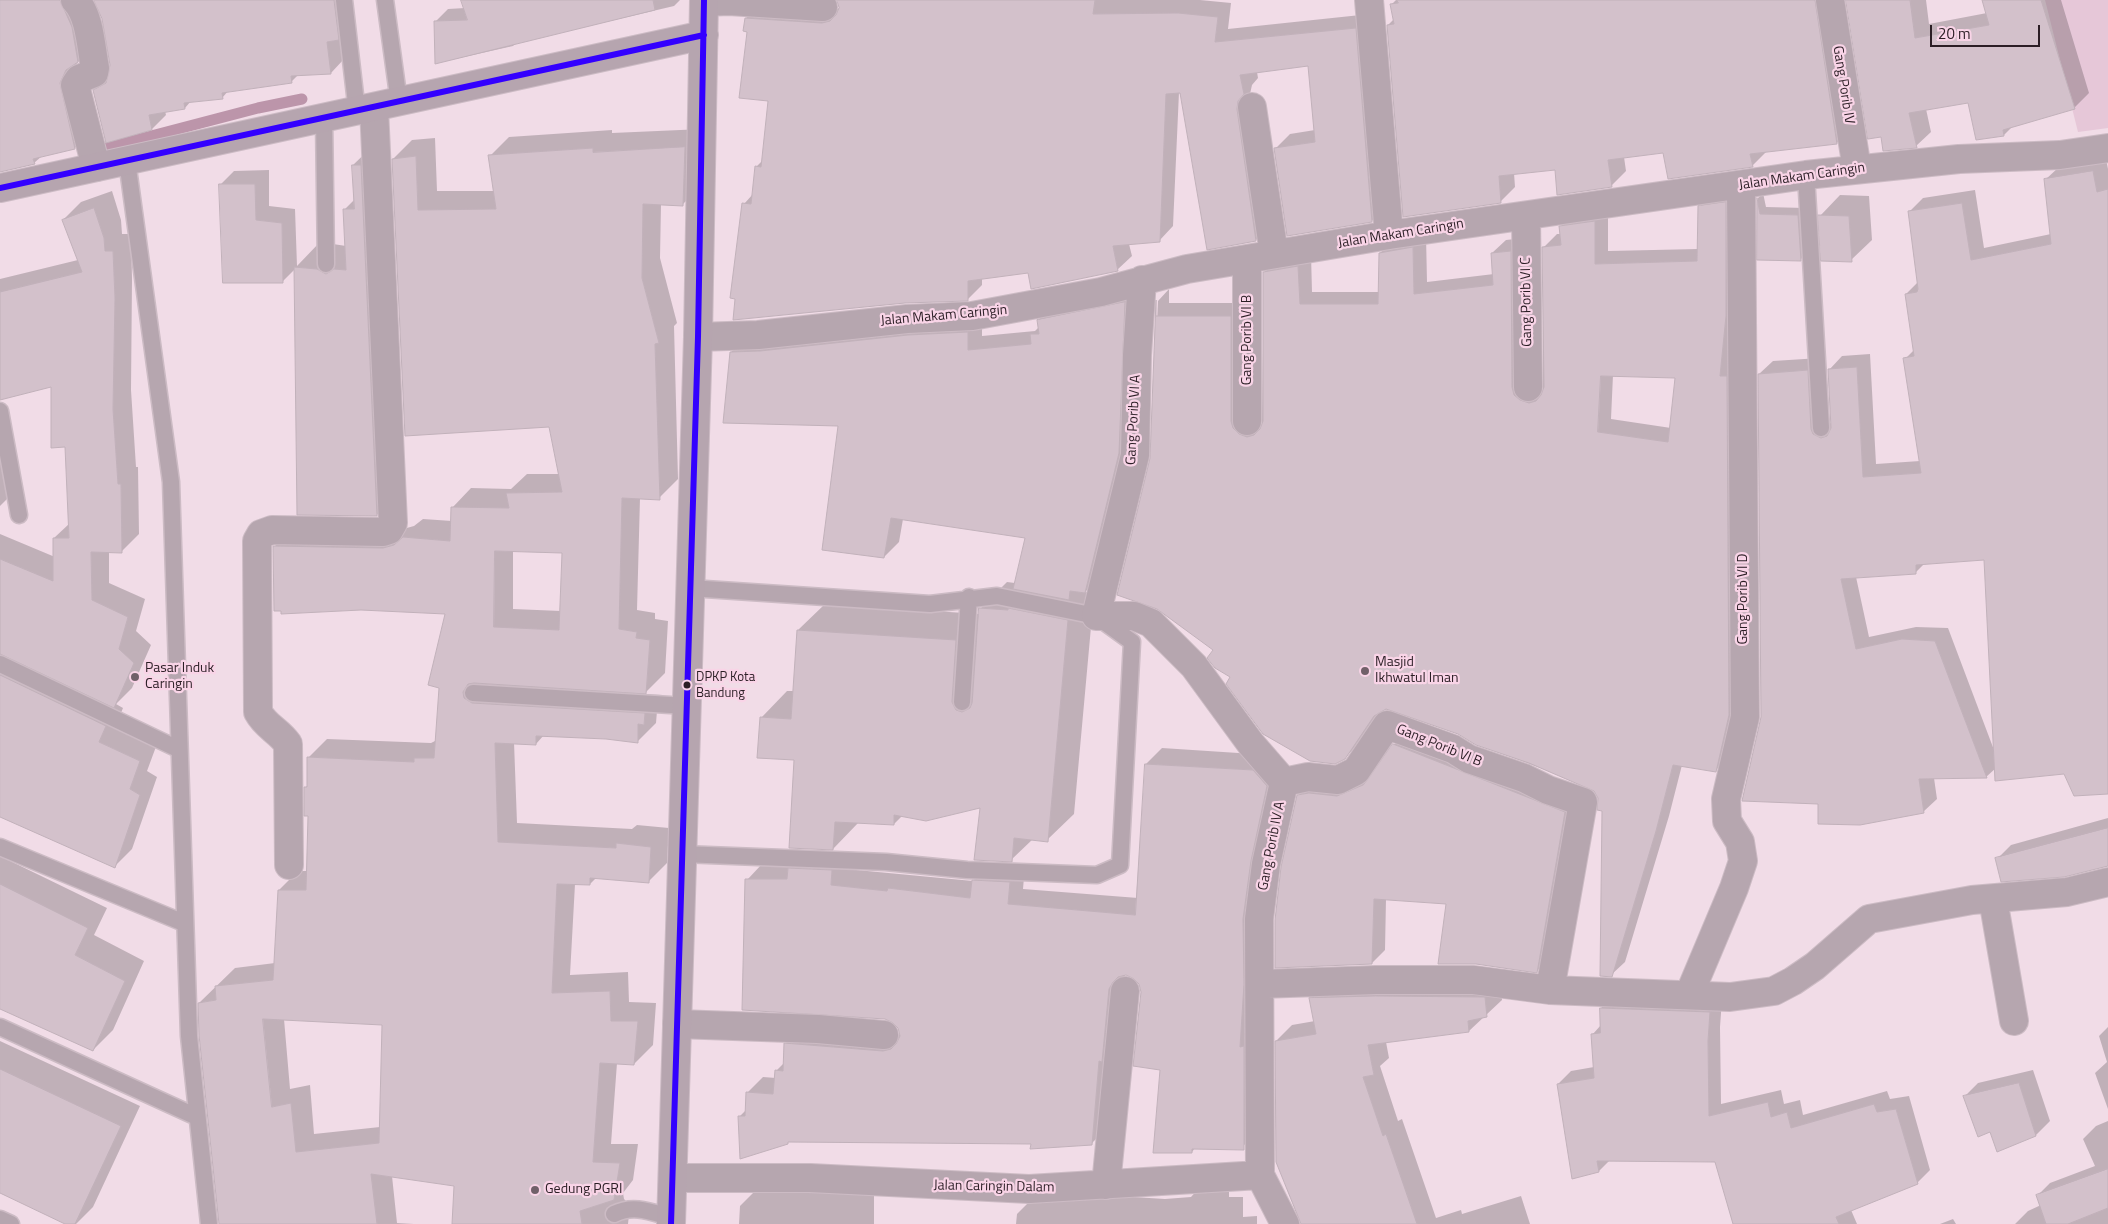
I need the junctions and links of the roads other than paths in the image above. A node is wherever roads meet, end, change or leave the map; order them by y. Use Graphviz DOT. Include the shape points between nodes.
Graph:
graph roads {
  1 [pos="75,0"];
  2 [pos="344,0"];
  3 [pos="385,0"];
  4 [pos="1369,0"];
  5 [pos="1830,0"];
  6 [pos="704,1"];
  7 [pos="824,7"];
  8 [pos="704,36"];
  9 [pos="377,107"];
  10 [pos="1252,108"];
  11 [pos="324,118"];
  12 [pos="2108,148"];
  13 [pos="127,161"];
  14 [pos="96,167"];
  15 [pos="1857,169"];
  16 [pos="1806,175"];
  17 [pos="1741,186"];
  18 [pos="0,188"];
  19 [pos="1526,216"];
  20 [pos="1388,235"];
  21 [pos="1274,254"];
  22 [pos="1246,258"];
  23 [pos="326,264"];
  24 [pos="1142,280"];
  25 [pos="698,337"];
  26 [pos="1528,387"];
  27 [pos="0,411"];
  28 [pos="1247,421"];
  29 [pos="1821,428"];
  30 [pos="19,515"];
  31 [pos="690,588"];
  32 [pos="969,598"];
  33 [pos="1096,616"];
  34 [pos="0,664"];
  35 [pos="474,693"];
  36 [pos="962,702"];
  37 [pos="687,706"];
  38 [pos="178,749"];
  39 [pos="1284,782"];
  40 [pos="0,846"];
  41 [pos="682,854"];
  42 [pos="289,865"];
  43 [pos="2108,882"];
  44 [pos="1992,899"];
  45 [pos="184,923"];
  46 [pos="1260,984"];
  47 [pos="1550,990"];
  48 [pos="1125,991"];
  49 [pos="1689,995"];
  50 [pos="2014,1021"];
  51 [pos="677,1024"];
  52 [pos="0,1027"];
  53 [pos="884,1035"];
  54 [pos="197,1117"];
  55 [pos="1260,1175"];
  56 [pos="673,1178"];
  57 [pos="1106,1185"];
  58 [pos="614,1214"];
  59 [pos="0,1219"];
  60 [pos="671,1221"];
  61 [pos="11,1224"];
  62 [pos="209,1224"];
  63 [pos="1285,1224"];
  1 -- 14 [label="street" via="85,17 95,68 94,73 75,85"];
  2 -- 9 [label="lane"];
  3 -- 9 [label="lane"];
  4 -- 20 [label="street"];
  5 -- 15 [label="street, Gang Porib IV"];
  6 -- 7 [label="street"];
  6 -- 8 [label="main road"];
  8 -- 9 [label="main road"];
  8 -- 25 [label="main road"];
  9 -- 11 [label="main road"];
  9 -- 42 [label="street" via="393,523 389,530 383,532 272,530 261,534 257,541 258,712 264,723 275,729 288,744"];
  10 -- 21 [label="street"];
  11 -- 13 [label="main road"];
  11 -- 23 [label="lane"];
  12 -- 15 [label="street, Jalan Makam Caringin" via="2060,155 1959,159"];
  13 -- 14 [label="main road"];
  13 -- 38 [label="lane" via="170,482"];
  14 -- 18 [label="main road"];
  15 -- 16 [label="street, Jalan Makam Caringin"];
  16 -- 17 [label="street, Jalan Makam Caringin"];
  16 -- 29 [label="lane"];
  17 -- 19 [label="street, Jalan Makam Caringin"];
  17 -- 49 [label="street, Gang Porib VI D" via="1745,717 1726,799 1727,821 1740,842 1743,861"];
  19 -- 20 [label="street, Jalan Makam Caringin"];
  19 -- 26 [label="street, Gang Porib VI C"];
  20 -- 21 [label="street, Jalan Makam Caringin"];
  21 -- 22 [label="street, Jalan Makam Caringin"];
  22 -- 24 [label="street, Jalan Makam Caringin"];
  22 -- 28 [label="street, Gang Porib VI B"];
  24 -- 25 [label="street, Jalan Makam Caringin" via="1037,305 972,316"];
  24 -- 33 [label="street, Gang Porib VI A" via="1135,455"];
  25 -- 31 [label="main road"];
  27 -- 30 [label="lane"];
  31 -- 32 [label="lane" via="930,604"];
  31 -- 37 [label="main road"];
  32 -- 33 [label="lane" via="997,596"];
  32 -- 36 [label="lane"];
  33 -- 39 [label="street, Gang Porib IV A" via="1134,616 1151,624 1194,666 1251,744"];
  33 -- 41 [label="lane" via="1132,642 1120,865 1097,874"];
  34 -- 38 [label="lane"];
  35 -- 37 [label="lane"];
  37 -- 41 [label="main road"];
  38 -- 45 [label="lane"];
  39 -- 46 [label="street, Gang Porib IV A" via="1259,919"];
  39 -- 47 [label="street, Gang Porib VI B" via="1308,777 1338,780 1356,771 1387,726 1583,802"];
  40 -- 45 [label="lane"];
  41 -- 51 [label="main road"];
  43 -- 44 [label="street" via="2066,892"];
  44 -- 49 [label="street" via="1868,919 1814,966 1774,991 1730,997"];
  44 -- 50 [label="street"];
  45 -- 54 [label="lane" via="189,1036"];
  46 -- 47 [label="street" via="1474,980"];
  46 -- 55 [label="street, Gang Porib IV A"];
  47 -- 49 [label="street"];
  48 -- 57 [label="street"];
  51 -- 53 [label="street"];
  51 -- 56 [label="main road"];
  52 -- 54 [label="lane"];
  54 -- 62 [label="lane"];
  55 -- 57 [label="street, Jalan Caringin Dalam"];
  55 -- 63 [label="street"];
  56 -- 57 [label="street, Jalan Caringin Dalam" via="810,1178 1029,1189"];
  56 -- 60 [label="main road"];
  58 -- 60 [label="lane" via="635,1208"];
  59 -- 61 [label="lane"];
}
